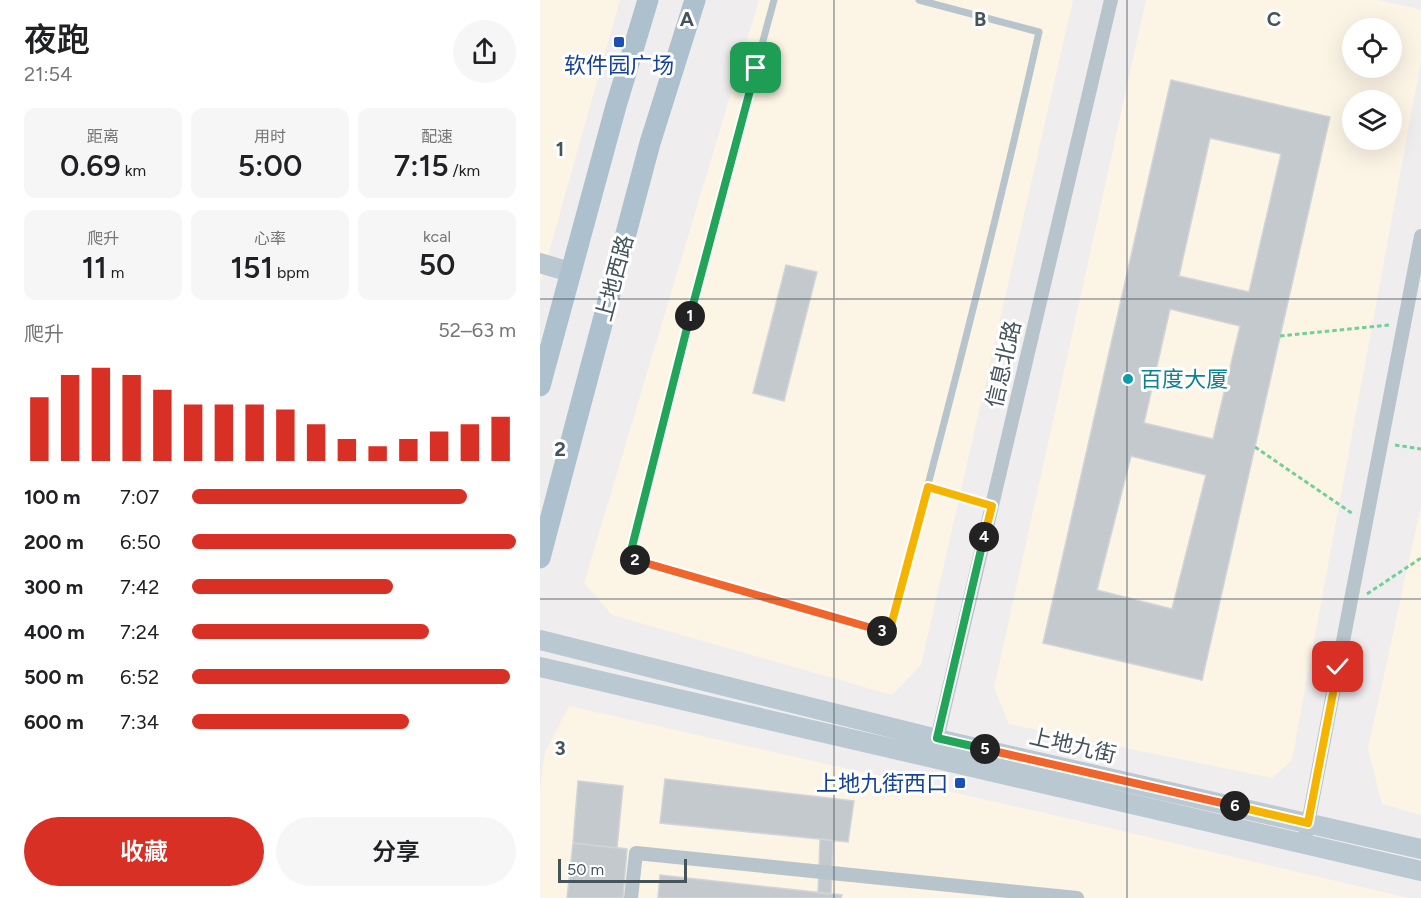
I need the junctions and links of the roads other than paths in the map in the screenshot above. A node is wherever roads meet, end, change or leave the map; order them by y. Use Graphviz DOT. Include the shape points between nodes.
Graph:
graph roads {
  1 [pos="648,0"];
  2 [pos="695,0"];
  3 [pos="774,0"];
  4 [pos="920,0"];
  5 [pos="1111,0"];
  6 [pos="1421,236"];
  7 [pos="540,263"];
  8 [pos="570,272"];
  9 [pos="540,386"];
  10 [pos="928,487"];
  11 [pos="992,506"];
  12 [pos="540,558"];
  13 [pos="540,640"];
  14 [pos="540,666"];
  15 [pos="937,738"];
  16 [pos="1308,823"];
  17 [pos="1304,844"];
  18 [pos="1421,849"];
  19 [pos="1421,871"];
  20 [pos="631,898"];
  21 [pos="1077,898"];
  1 -- 8 [label="main road, 上地西路"];
  2 -- 12 [label="main road, 上地西路" via="650,143"];
  3 -- 10 [label="lane" via="629,559 889,633"];
  4 -- 10 [label="lane" via="1039,32"];
  5 -- 11 [label="street, 信息北路"];
  6 -- 16 [label="street"];
  7 -- 8 [label="main road"];
  8 -- 9 [label="main road, 上地西路"];
  10 -- 11 [label="lane"];
  11 -- 15 [label="street, 信息北路"];
  13 -- 15 [label="main road, 上地九街"];
  14 -- 17 [label="main road, 上地九街"];
  15 -- 16 [label="main road, 上地九街"];
  16 -- 17 [label="street"];
  16 -- 18 [label="main road, 上地九街"];
  17 -- 19 [label="main road, 上地九街"];
  20 -- 21 [label="street" via="636,853"];
}
